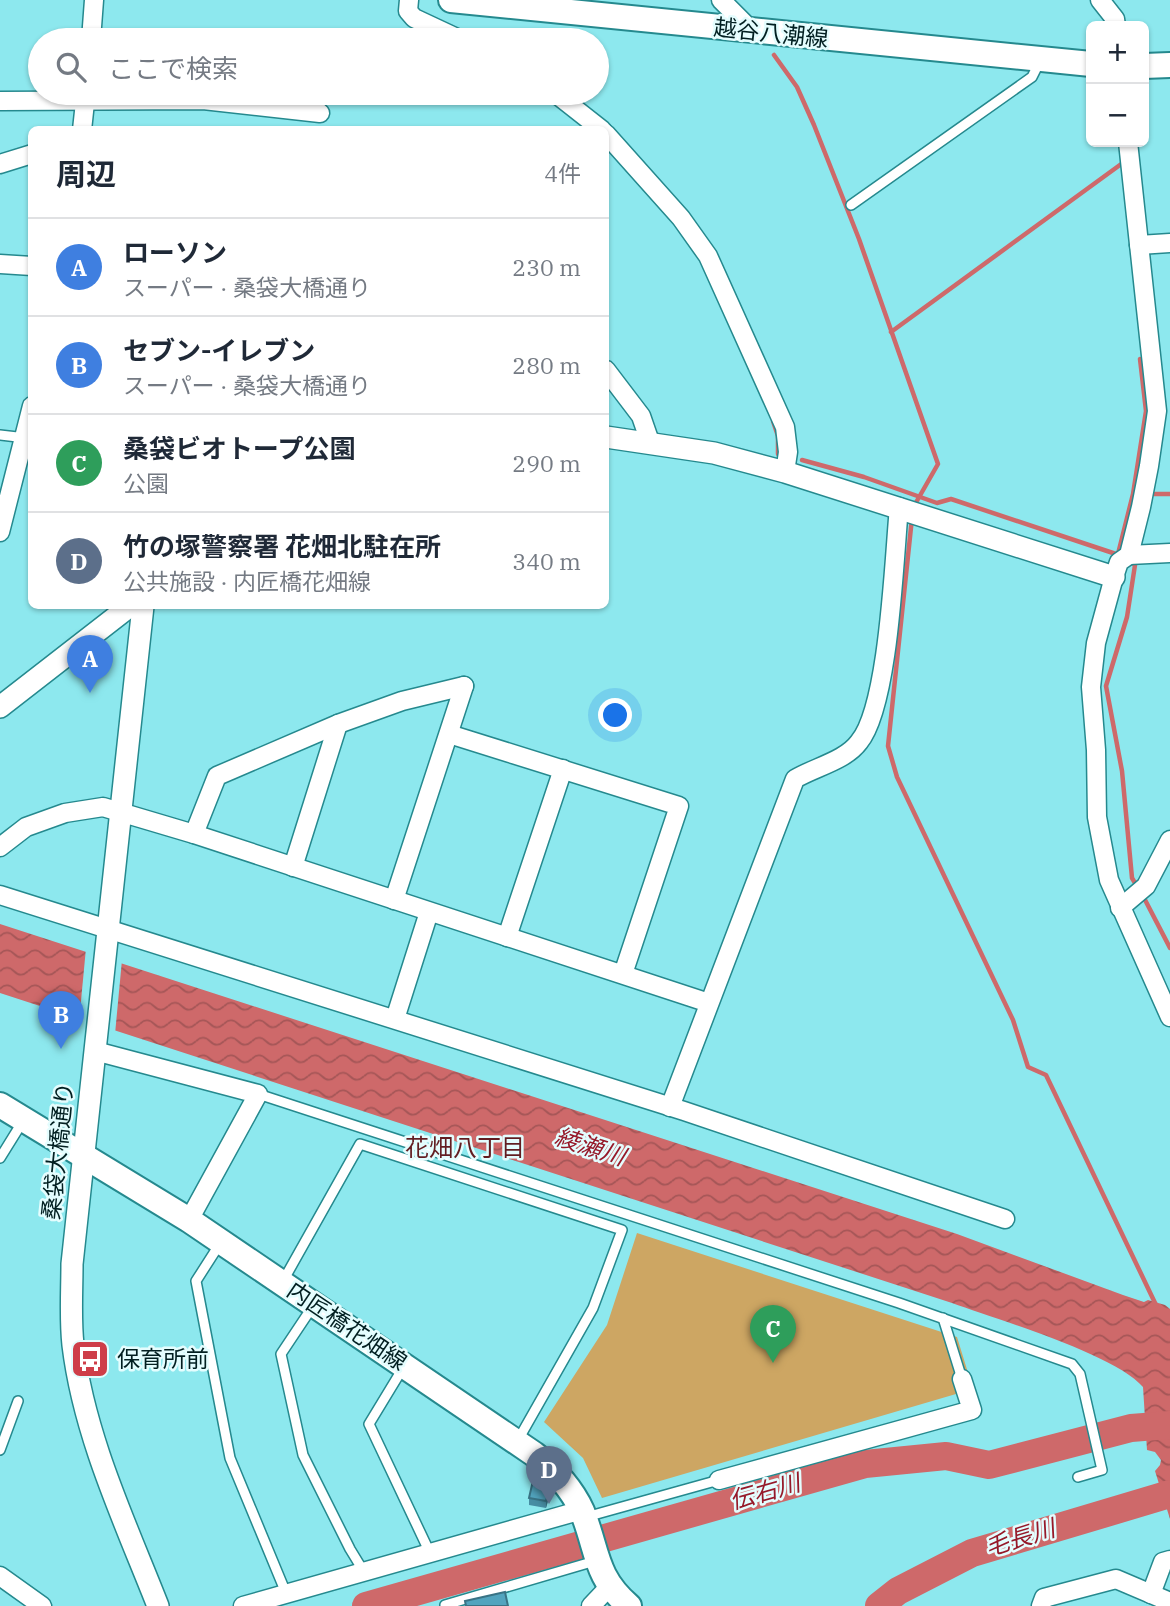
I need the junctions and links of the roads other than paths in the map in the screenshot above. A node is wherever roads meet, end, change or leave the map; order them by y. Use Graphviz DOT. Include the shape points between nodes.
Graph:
graph roads {
  1 [pos="94,0"];
  2 [pos="409,0"];
  3 [pos="451,0"];
  4 [pos="721,0"];
  5 [pos="1100,0"];
  6 [pos="541,5"];
  7 [pos="1115,21"];
  8 [pos="92,28"];
  9 [pos="435,28"];
  10 [pos="752,31"];
  11 [pos="1041,59"];
  12 [pos="1086,64"];
  13 [pos="1170,65"];
  14 [pos="1149,66"];
  15 [pos="28,99"];
  16 [pos="0,101"];
  17 [pos="84,105"];
  18 [pos="247,105"];
  19 [pos="570,105"];
  20 [pos="320,113"];
  21 [pos="82,126"];
  22 [pos="597,126"];
  23 [pos="609,137"];
  24 [pos="1129,147"];
  25 [pos="28,155"];
  26 [pos="0,164"];
  27 [pos="851,205"];
  28 [pos="1170,243"];
  29 [pos="1139,245"];
  30 [pos="0,264"];
  31 [pos="28,266"];
  32 [pos="609,374"];
  33 [pos="0,435"];
  34 [pos="609,437"];
  35 [pos="27,438"];
  36 [pos="650,442"];
  37 [pos="785,472"];
  38 [pos="899,507"];
  39 [pos="0,532"];
  40 [pos="1170,553"];
  41 [pos="1129,555"];
  42 [pos="1114,577"];
  43 [pos="126,609"];
  44 [pos="143,609"];
  45 [pos="0,707"];
  46 [pos="338,724"];
  47 [pos="449,734"];
  48 [pos="563,769"];
  49 [pos="121,813"];
  50 [pos="194,834"];
  51 [pos="1170,840"];
  52 [pos="0,847"];
  53 [pos="293,867"];
  54 [pos="0,895"];
  55 [pos="394,900"];
  56 [pos="1120,908"];
  57 [pos="429,912"];
  58 [pos="108,934"];
  59 [pos="508,937"];
  60 [pos="623,974"];
  61 [pos="709,1003"];
  62 [pos="1169,1012"];
  63 [pos="395,1019"];
  64 [pos="96,1046"];
  65 [pos="258,1094"];
  66 [pos="0,1105"];
  67 [pos="670,1107"];
  68 [pos="24,1120"];
  69 [pos="84,1156"];
  70 [pos="0,1158"];
  71 [pos="1004,1219"];
  72 [pos="189,1220"];
  73 [pos="221,1242"];
  74 [pos="282,1283"];
  75 [pos="314,1304"];
  76 [pos="943,1318"];
  77 [pos="405,1365"];
  78 [pos="962,1379"];
  79 [pos="18,1401"];
  80 [pos="517,1441"];
  81 [pos="0,1450"];
  82 [pos="1078,1477"];
  83 [pos="719,1480"];
  84 [pos="584,1517"];
  85 [pos="430,1553"];
  86 [pos="596,1559"];
  87 [pos="1170,1560"];
  88 [pos="364,1572"];
  89 [pos="0,1576"];
  90 [pos="610,1586"];
  91 [pos="286,1593"];
  92 [pos="1151,1594"];
  93 [pos="1170,1602"];
  94 [pos="445,1605"];
  95 [pos="42,1606"];
  96 [pos="158,1606"];
  97 [pos="243,1606"];
  98 [pos="591,1606"];
  99 [pos="629,1606"];
  100 [pos="1041,1606"];
  1 -- 8 [label="street"];
  2 -- 9 [label="street" via="408,11 414,18"];
  3 -- 6 [label="main road, 越谷八潮線"];
  4 -- 10 [label="street"];
  5 -- 7 [label="street"];
  6 -- 10 [label="main road, 越谷八潮線"];
  10 -- 11 [label="main road, 越谷八潮線"];
  11 -- 12 [label="main road, 越谷八潮線"];
  11 -- 27 [label="lane" via="1032,77"];
  13 -- 14 [label="main road"];
  15 -- 16 [label="street"];
  17 -- 21 [label="street"];
  18 -- 20 [label="street"];
  19 -- 22 [label="street"];
  23 -- 37 [label="street" via="681,218 708,256 785,427"];
  24 -- 29 [label="street"];
  25 -- 26 [label="street"];
  28 -- 29 [label="street"];
  29 -- 41 [label="street" via="1157,411"];
  30 -- 31 [label="street"];
  32 -- 36 [label="street" via="641,416"];
  33 -- 35 [label="lane"];
  34 -- 36 [label="street"];
  35 -- 39 [label="street"];
  36 -- 37 [label="street"];
  37 -- 38 [label="street"];
  38 -- 42 [label="street"];
  38 -- 61 [label="street" via="871,724 848,754 795,779"];
  40 -- 41 [label="street"];
  41 -- 42 [label="street" via="1119,562"];
  42 -- 56 [label="street" via="1096,643 1091,687 1097,817 1109,880"];
  43 -- 45 [label="street"];
  44 -- 49 [label="street, 桑袋大橋通り"];
  46 -- 47 [label="street" via="402,701 464,686"];
  46 -- 50 [label="street" via="217,776"];
  46 -- 53 [label="street"];
  47 -- 48 [label="street"];
  47 -- 55 [label="street"];
  48 -- 59 [label="street"];
  48 -- 60 [label="street" via="679,806"];
  49 -- 50 [label="street"];
  49 -- 52 [label="street" via="103,807 65,813 26,827"];
  49 -- 58 [label="street, 桑袋大橋通り"];
  50 -- 53 [label="street"];
  51 -- 56 [label="street" via="1146,886"];
  53 -- 55 [label="street"];
  54 -- 58 [label="street"];
  55 -- 57 [label="street"];
  56 -- 62 [label="street"];
  57 -- 59 [label="street"];
  57 -- 63 [label="street"];
  58 -- 63 [label="street"];
  58 -- 64 [label="street, 桑袋大橋通り"];
  59 -- 60 [label="street"];
  60 -- 61 [label="street"];
  61 -- 67 [label="street"];
  63 -- 67 [label="street"];
  64 -- 65 [label="street"];
  64 -- 69 [label="street, 桑袋大橋通り"];
  65 -- 72 [label="street"];
  65 -- 76 [label="lane"];
  66 -- 68 [label="main road, 内匠橋花畑線"];
  67 -- 71 [label="street"];
  68 -- 69 [label="main road, 内匠橋花畑線"];
  68 -- 70 [label="lane"];
  69 -- 72 [label="main road, 内匠橋花畑線"];
  69 -- 96 [label="street, 桑袋大橋通り" via="72,1264 71,1316 78,1377 103,1466"];
  72 -- 73 [label="main road, 内匠橋花畑線"];
  73 -- 74 [label="main road, 内匠橋花畑線"];
  73 -- 91 [label="lane" via="196,1281 230,1458"];
  74 -- 75 [label="main road, 内匠橋花畑線"];
  74 -- 80 [label="lane" via="360,1144 622,1230 593,1308"];
  75 -- 77 [label="main road, 内匠橋花畑線"];
  75 -- 88 [label="lane" via="281,1354 303,1455"];
  76 -- 78 [label="lane"];
  76 -- 82 [label="lane" via="1072,1364 1080,1374 1102,1470"];
  77 -- 80 [label="main road, 内匠橋花畑線"];
  77 -- 85 [label="lane" via="369,1424"];
  78 -- 83 [label="street" via="972,1410"];
  79 -- 81 [label="lane"];
  80 -- 84 [label="main road, 内匠橋花畑線" via="559,1475"];
  83 -- 84 [label="lane"];
  84 -- 85 [label="street"];
  84 -- 86 [label="main road, 内匠橋花畑線"];
  85 -- 88 [label="street"];
  86 -- 90 [label="main road, 内匠橋花畑線"];
  86 -- 94 [label="lane"];
  87 -- 92 [label="street" via="1163,1562"];
  88 -- 91 [label="street"];
  89 -- 95 [label="street"];
  90 -- 98 [label="street"];
  90 -- 99 [label="main road, 内匠橋花畑線"];
  91 -- 97 [label="street"];
  92 -- 93 [label="street"];
  92 -- 100 [label="street" via="1116,1579 1044,1598"];
}
